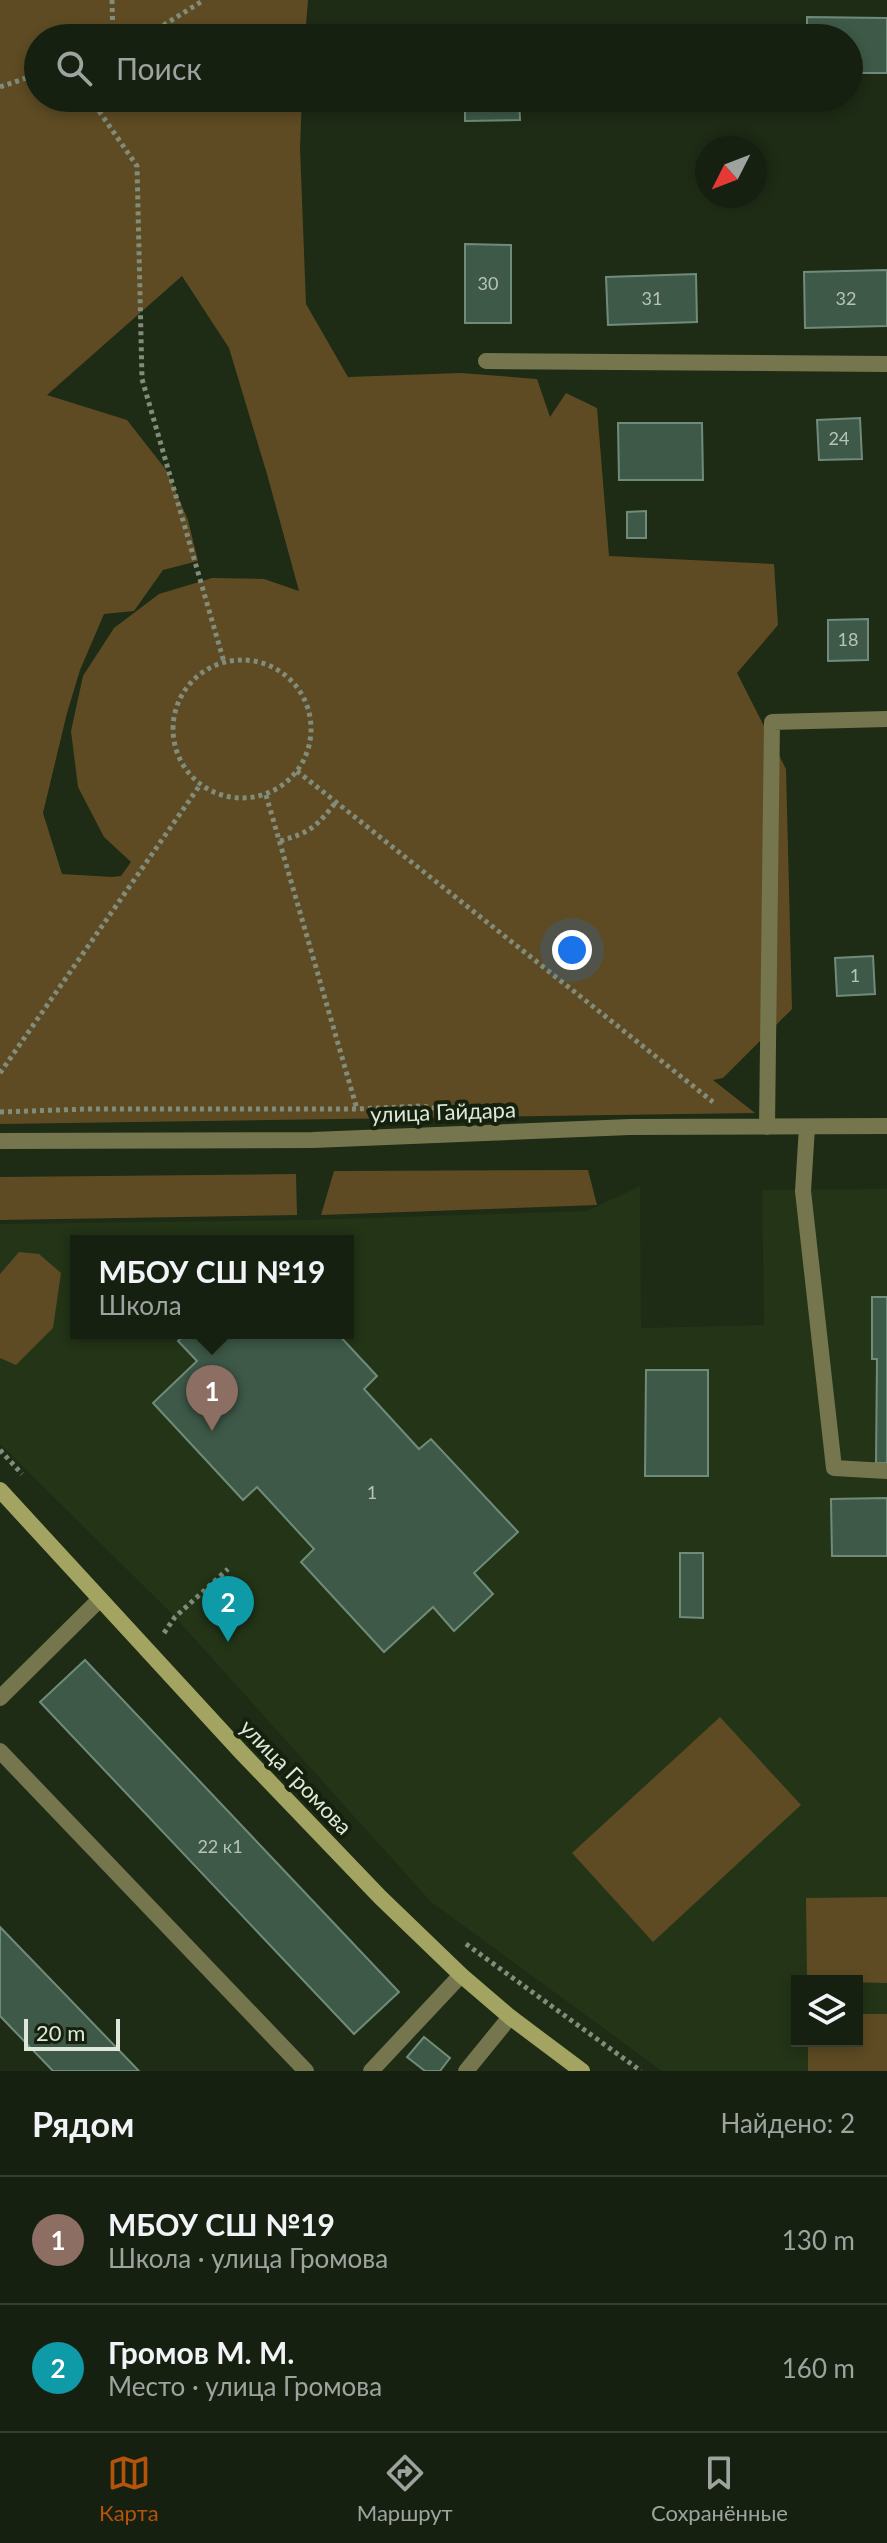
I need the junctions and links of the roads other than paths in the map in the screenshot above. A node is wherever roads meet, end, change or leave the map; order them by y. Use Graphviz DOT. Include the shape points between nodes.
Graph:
graph roads {
  1 [pos="486,361"];
  2 [pos="887,364"];
  3 [pos="887,719"];
  4 [pos="887,1126"];
  5 [pos="767,1127"];
  6 [pos="807,1127"];
  7 [pos="0,1141"];
  8 [pos="887,1471"];
  9 [pos="0,1490"];
  10 [pos="100,1599"];
  11 [pos="0,1698"];
  12 [pos="0,1751"];
  13 [pos="461,1975"];
  14 [pos="510,2017"];
  15 [pos="306,2071"];
  16 [pos="371,2071"];
  17 [pos="466,2071"];
  18 [pos="582,2071"];
  1 -- 2 [label="street"];
  3 -- 5 [label="street" via="772,722"];
  4 -- 6 [label="street, улица Гайдара"];
  5 -- 6 [label="street, улица Гайдара"];
  5 -- 7 [label="street, улица Гайдара" via="313,1140"];
  6 -- 8 [label="street" via="803,1191 834,1468"];
  9 -- 10 [label="street, улица Громова"];
  10 -- 11 [label="street"];
  10 -- 13 [label="street, улица Громова" via="359,1875"];
  12 -- 15 [label="street"];
  13 -- 14 [label="street, улица Громова"];
  13 -- 16 [label="street"];
  14 -- 17 [label="street"];
  14 -- 18 [label="street, улица Громова"];
}
